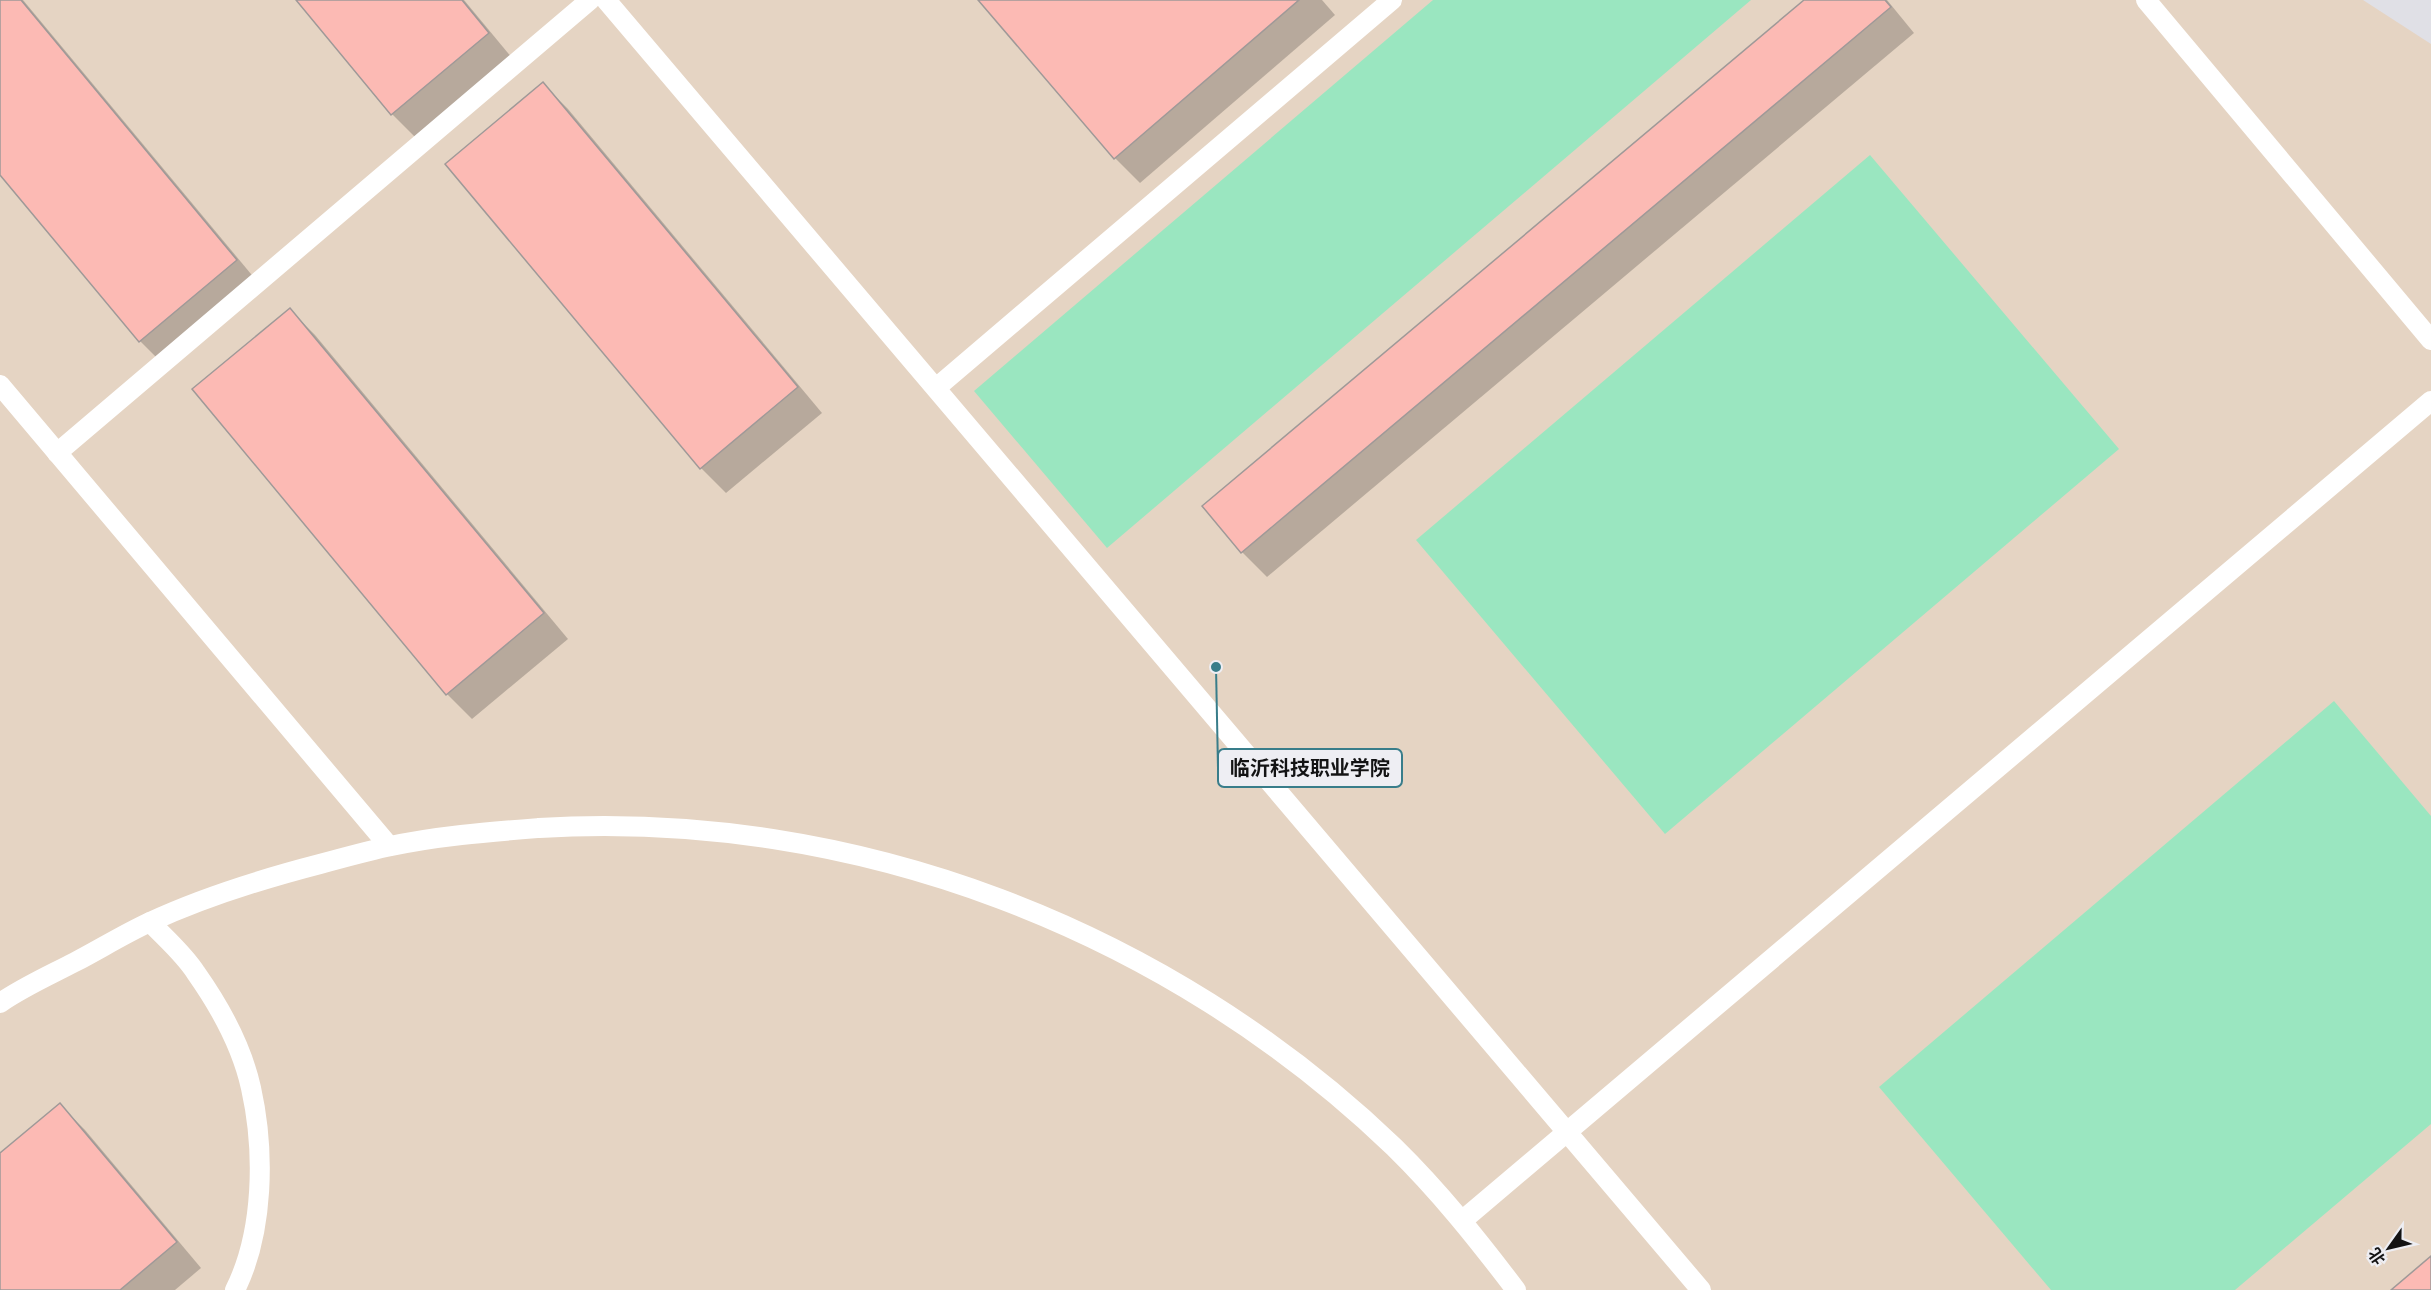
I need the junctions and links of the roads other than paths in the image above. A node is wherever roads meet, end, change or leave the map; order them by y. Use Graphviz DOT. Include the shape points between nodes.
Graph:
graph roads {
  1 [pos="590,0"];
  2 [pos="606,0"];
  3 [pos="1392,0"];
  4 [pos="2146,0"];
  5 [pos="2431,340"];
  6 [pos="0,385"];
  7 [pos="936,388"];
  8 [pos="2431,401"];
  9 [pos="57,453"];
  10 [pos="389,846"];
  11 [pos="150,922"];
  12 [pos="0,1003"];
  13 [pos="1567,1132"];
  14 [pos="1462,1220"];
  15 [pos="235,1290"];
  16 [pos="1516,1290"];
  17 [pos="1701,1290"];
  1 -- 9 [label="lane"];
  2 -- 7 [label="lane"];
  3 -- 7 [label="lane"];
  4 -- 5 [label="lane"];
  6 -- 9 [label="lane"];
  7 -- 13 [label="lane"];
  8 -- 13 [label="lane"];
  9 -- 10 [label="lane"];
  10 -- 11 [label="lane" via="267,878"];
  10 -- 14 [label="lane" via="486,832 585,825 684,828 783,840 848,853 975,888 1068,925 1147,964 1241,1022 1320,1082 1395,1148"];
  11 -- 12 [label="lane"];
  11 -- 15 [label="lane" via="195,971 229,1026 251,1087 260,1152 257,1216"];
  13 -- 14 [label="lane"];
  13 -- 17 [label="lane"];
  14 -- 16 [label="lane"];
}
